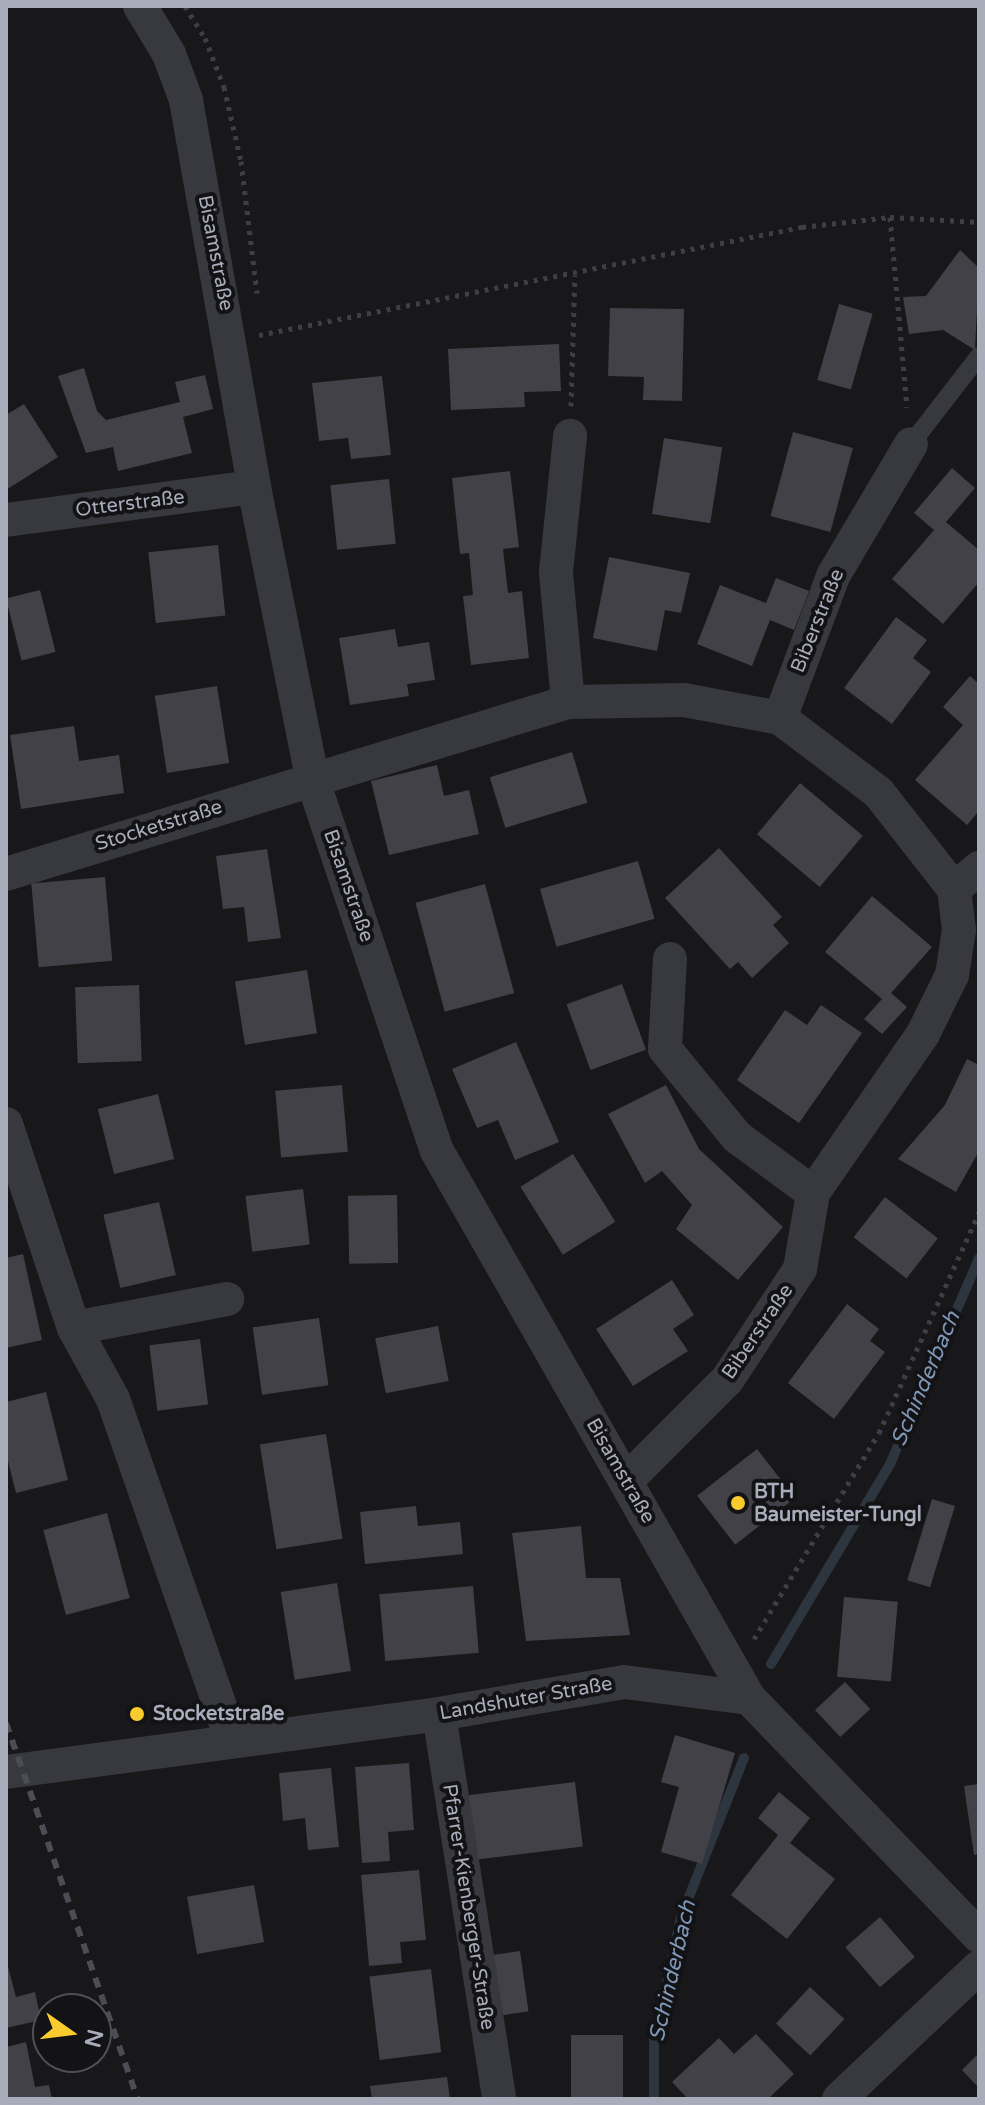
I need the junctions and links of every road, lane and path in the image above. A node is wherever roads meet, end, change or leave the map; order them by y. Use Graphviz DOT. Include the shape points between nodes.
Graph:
graph roads {
  1 [pos="140,6"];
  2 [pos="185,6"];
  3 [pos="890,217"];
  4 [pos="979,222"];
  5 [pos="575,275"];
  6 [pos="258,303"];
  7 [pos="260,319"];
  8 [pos="246,336"];
  9 [pos="264,349"];
  10 [pos="979,356"];
  11 [pos="570,436"];
  12 [pos="911,444"];
  13 [pos="254,487"];
  14 [pos="6,520"];
  15 [pos="568,702"];
  16 [pos="780,718"];
  17 [pos="312,778"];
  18 [pos="6,874"];
  19 [pos="967,879"];
  20 [pos="670,959"];
  21 [pos="6,1124"];
  22 [pos="813,1193"];
  23 [pos="979,1213"];
  24 [pos="227,1299"];
  25 [pos="74,1328"];
  26 [pos="626,1481"];
  27 [pos="742,1633"];
  28 [pos="749,1698"];
  29 [pos="439,1714"];
  30 [pos="232,1741"];
  31 [pos="14,1771"];
  32 [pos="979,1936"];
  33 [pos="979,1967"];
  34 [pos="499,2099"];
  35 [pos="839,2099"];
  1 -- 8 [label="street, Bisamstraße" via="169,54 186,100"];
  2 -- 6 [label="path" via="205,38 224,87 241,161"];
  3 -- 4 [label="path"];
  3 -- 5 [label="path" via="802,227"];
  3 -- 12 [label="path"];
  5 -- 8 [label="path"];
  5 -- 11 [label="path"];
  7 -- 8 [label="path"];
  8 -- 9 [label="path"];
  8 -- 13 [label="street, Bisamstraße"];
  10 -- 12 [label="lane"];
  11 -- 15 [label="street" via="556,572"];
  12 -- 16 [label="street, Biberstraße" via="833,576"];
  13 -- 14 [label="street, Otterstraße"];
  13 -- 17 [label="street, Bisamstraße"];
  15 -- 16 [label="street, Biberstraße" via="684,700"];
  15 -- 17 [label="street, Biberstraße"];
  16 -- 19 [label="street, Biberstraße" via="878,792"];
  17 -- 18 [label="street, Stocketstraße"];
  17 -- 26 [label="street, Bisamstraße" via="437,1151"];
  19 -- 22 [label="street, Biberstraße" via="952,975 923,1034"];
  20 -- 22 [label="street" via="665,1049 737,1137"];
  21 -- 25 [label="street"];
  22 -- 26 [label="street, Biberstraße" via="800,1269 727,1380"];
  23 -- 27 [label="path" via="853,1481 750,1645"];
  24 -- 25 [label="street"];
  25 -- 30 [label="street" via="113,1399"];
  26 -- 28 [label="street, Bisamstraße"];
  28 -- 29 [label="street, Landshuter Straße" via="624,1682"];
  28 -- 32 [label="street"];
  29 -- 30 [label="street, Landshuter Straße"];
  29 -- 34 [label="street, Pfarrer-Kienberger-Straße"];
  30 -- 31 [label="street, Landshuter Straße"];
  33 -- 35 [label="street"];
}
